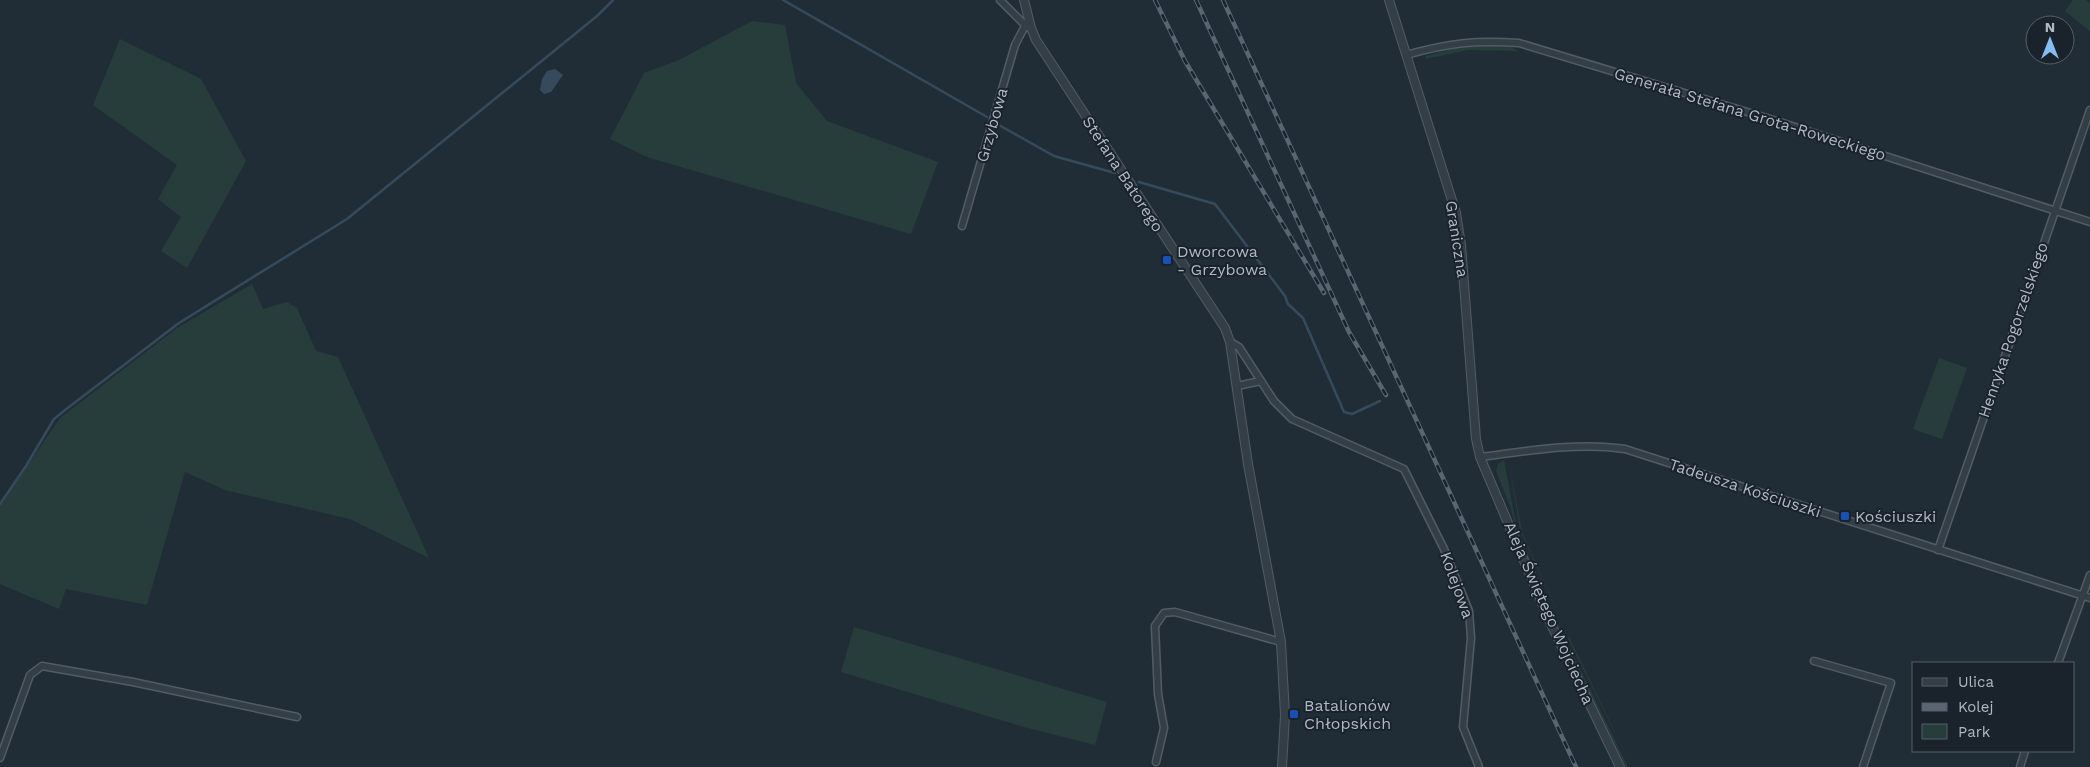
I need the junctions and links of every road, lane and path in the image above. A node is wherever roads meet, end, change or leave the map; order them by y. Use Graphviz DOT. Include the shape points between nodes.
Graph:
graph roads {
  1 [pos="1024,0"];
  2 [pos="1389,0"];
  3 [pos="1003,1"];
  4 [pos="1028,27"];
  5 [pos="1406,55"];
  6 [pos="2090,110"];
  7 [pos="2054,209"];
  8 [pos="2090,222"];
  9 [pos="962,226"];
  10 [pos="1230,342"];
  11 [pos="1261,381"];
  12 [pos="1237,386"];
  13 [pos="1480,457"];
  14 [pos="1404,469"];
  15 [pos="1938,550"];
  16 [pos="2090,575"];
  17 [pos="2087,597"];
  18 [pos="1281,642"];
  19 [pos="1814,661"];
  20 [pos="2058,662"];
  21 [pos="297,717"];
  22 [pos="2026,752"];
  23 [pos="0,758"];
  24 [pos="1156,762"];
  25 [pos="1282,767"];
  26 [pos="1478,767"];
  27 [pos="1620,767"];
  28 [pos="1862,767"];
  29 [pos="2020,767"];
  1 -- 4 [label="street"];
  2 -- 5 [label="street, Graniczna"];
  3 -- 4 [label="street, Stefana Batorego"];
  4 -- 9 [label="street, Grzybowa" via="1015,45"];
  4 -- 10 [label="street, Stefana Batorego" via="1225,328"];
  5 -- 7 [label="street, Generała Stefana Grota-Roweckiego" via="1480,40 1519,43"];
  5 -- 13 [label="street, Graniczna" via="1456,214 1462,245"];
  6 -- 7 [label="street, Henryka Pogorzelskiego"];
  7 -- 8 [label="street, Generała Stefana Grota-Roweckiego"];
  7 -- 15 [label="street, Henryka Pogorzelskiego"];
  10 -- 11 [label="street, Stefana Batorego" via="1239,348"];
  10 -- 12 [label="street"];
  11 -- 12 [label="street"];
  11 -- 14 [label="street, Stefana Batorego" via="1274,401 1292,419"];
  12 -- 18 [label="street"];
  13 -- 15 [label="street, Tadeusza Kościuszki" via="1570,447 1624,449"];
  13 -- 27 [label="street, Aleja Świętego Wojciecha" via="1546,614"];
  14 -- 26 [label="street, Kolejowa" via="1444,549 1469,611 1471,638 1463,727"];
  15 -- 17 [label="street, Tadeusza Kościuszki"];
  16 -- 17 [label="street"];
  17 -- 20 [label="street"];
  18 -- 24 [label="street" via="1175,612 1164,613 1156,626 1155,637 1158,694 1164,728"];
  18 -- 25 [label="street" via="1285,715"];
  19 -- 28 [label="street" via="1891,683"];
  21 -- 23 [label="street" via="42,666 30,675"];
  22 -- 29 [label="street"];
}
